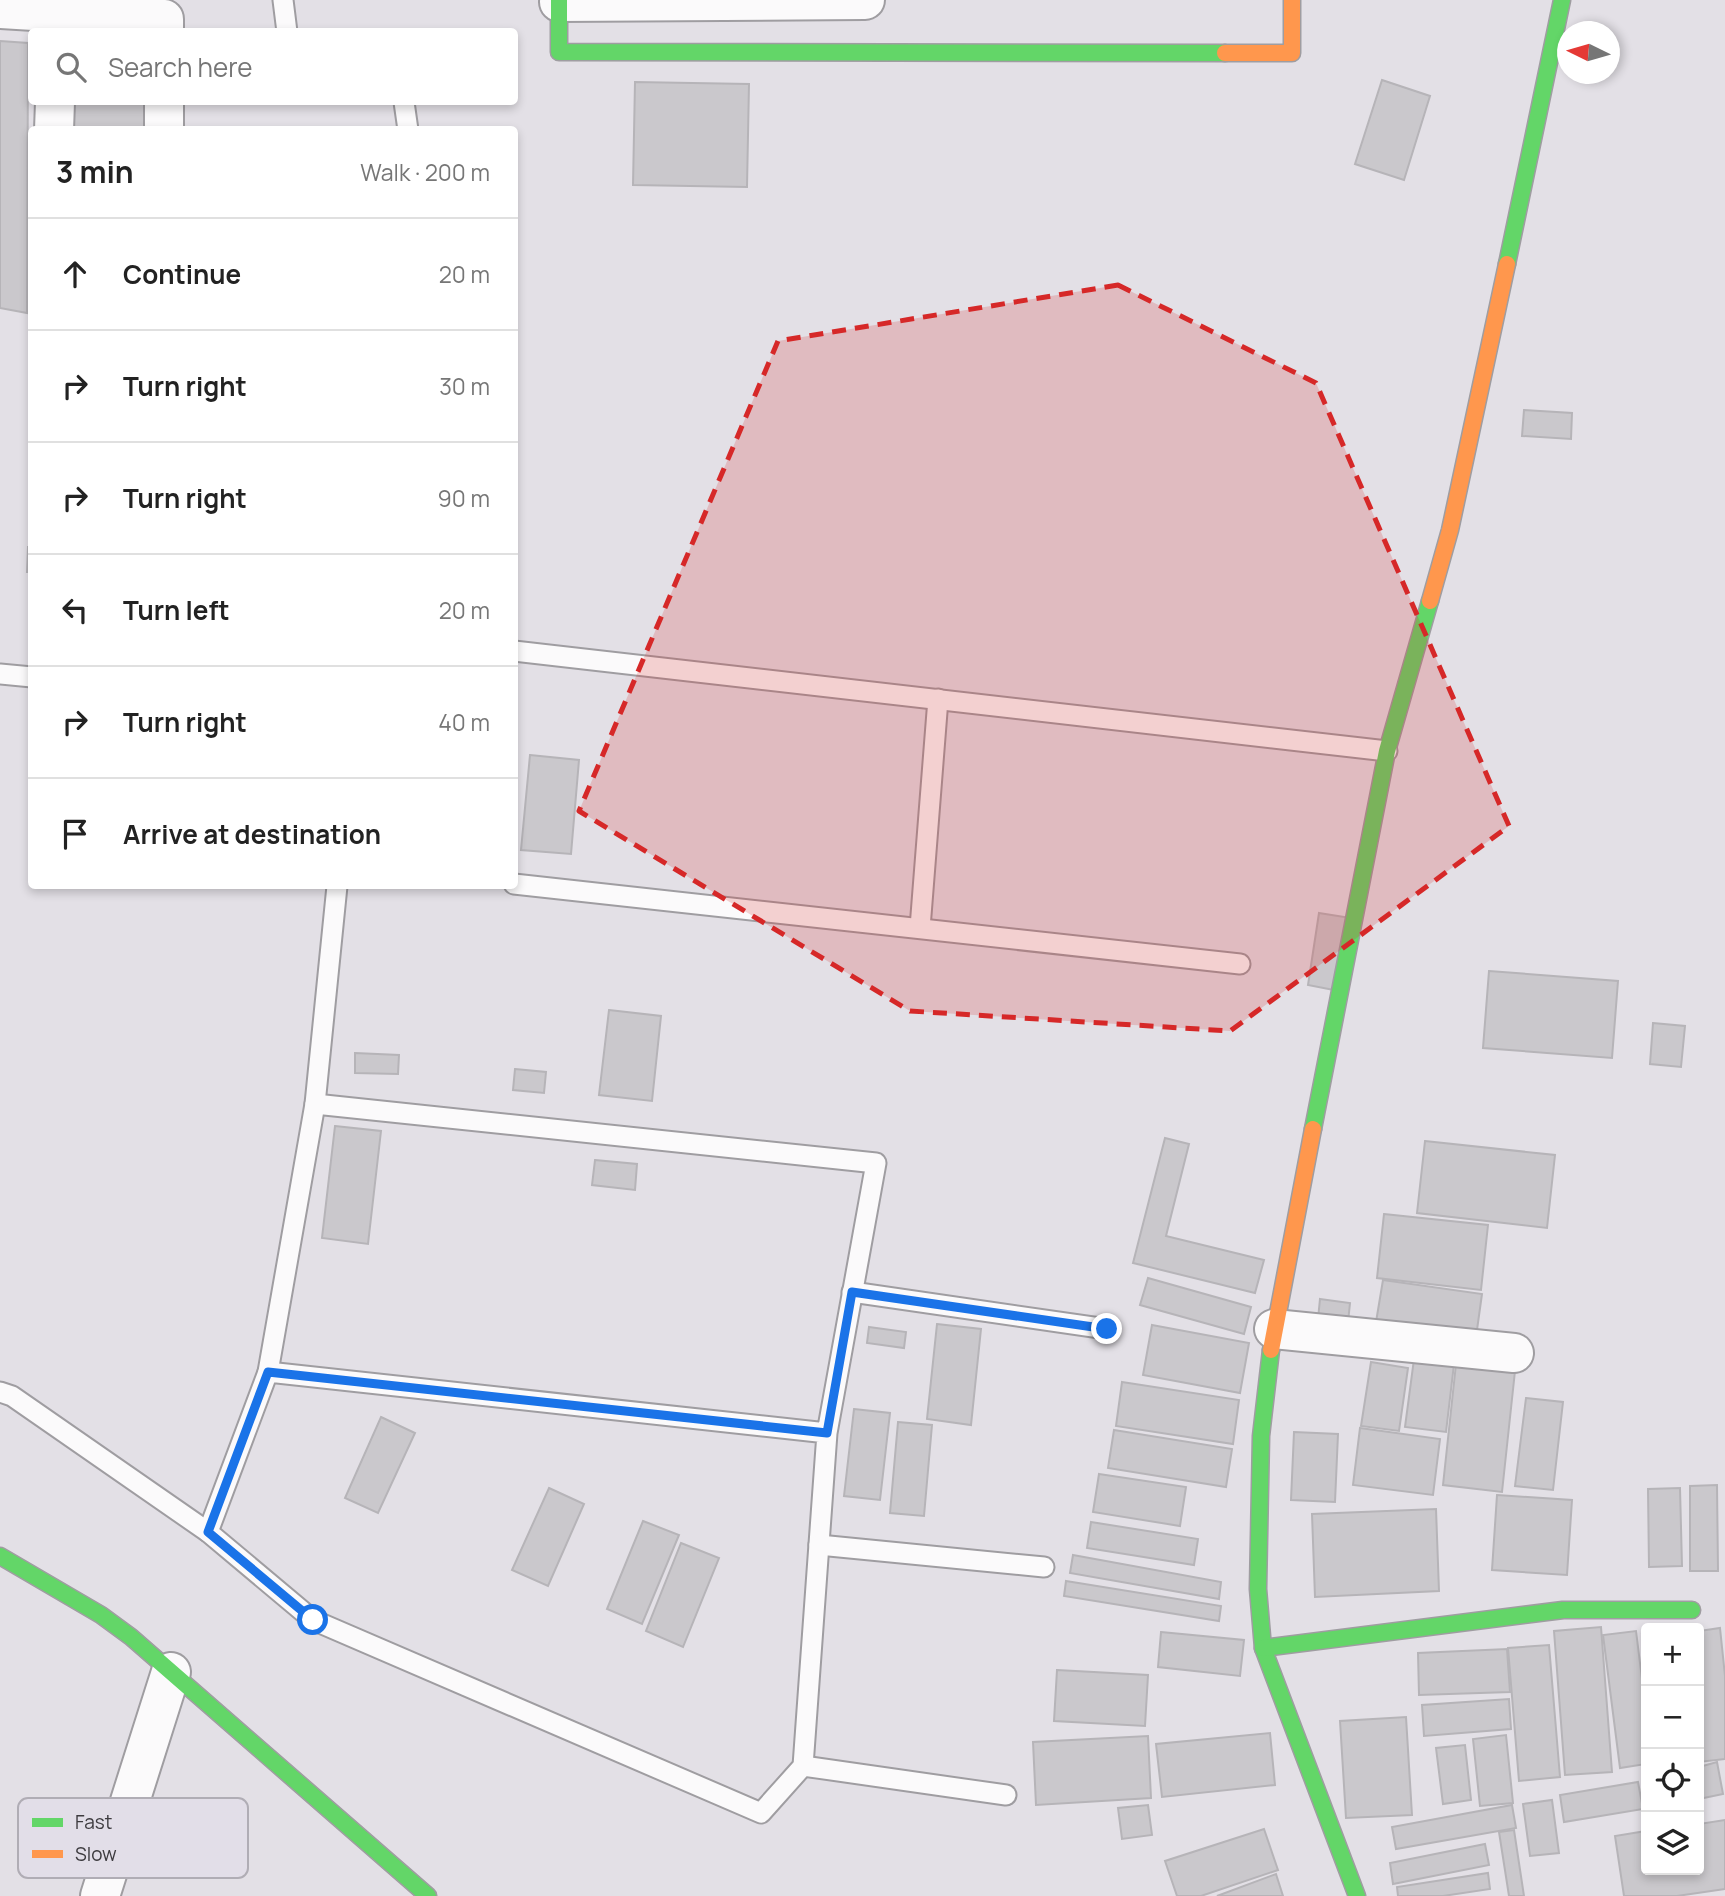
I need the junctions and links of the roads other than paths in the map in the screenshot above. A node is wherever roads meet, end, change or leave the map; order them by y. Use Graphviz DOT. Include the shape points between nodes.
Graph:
graph roads {
  1 [pos="284,0"];
  2 [pos="865,0"];
  3 [pos="1292,0"];
  4 [pos="1562,0"];
  5 [pos="559,1"];
  6 [pos="0,9"];
  7 [pos="58,22"];
  8 [pos="164,28"];
  9 [pos="287,28"];
  10 [pos="55,105"];
  11 [pos="164,105"];
  12 [pos="404,105"];
  13 [pos="54,126"];
  14 [pos="164,126"];
  15 [pos="407,126"];
  16 [pos="518,651"];
  17 [pos="0,674"];
  18 [pos="28,677"];
  19 [pos="938,699"];
  20 [pos="1387,751"];
  21 [pos="518,884"];
  22 [pos="337,889"];
  23 [pos="920,928"];
  24 [pos="1240,964"];
  25 [pos="315,1104"];
  26 [pos="852,1292"];
  27 [pos="1107,1329"];
  28 [pos="1274,1329"];
  29 [pos="1514,1353"];
  30 [pos="268,1372"];
  31 [pos="0,1392"];
  32 [pos="827,1433"];
  33 [pos="208,1532"];
  34 [pos="819,1545"];
  35 [pos="0,1556"];
  36 [pos="1044,1567"];
  37 [pos="1692,1610"];
  38 [pos="1262,1648"];
  39 [pos="170,1672"];
  40 [pos="803,1766"];
  41 [pos="1006,1796"];
  42 [pos="131,1798"];
  43 [pos="106,1878"];
  44 [pos="100,1896"];
  45 [pos="428,1896"];
  46 [pos="1357,1896"];
  1 -- 9 [label="lane"];
  2 -- 5 [label="street"];
  3 -- 5 [label="street" via="1292,53 559,52"];
  4 -- 20 [label="street" via="1450,530"];
  6 -- 7 [label="street"];
  7 -- 8 [label="street" via="164,19"];
  10 -- 13 [label="street"];
  11 -- 14 [label="street"];
  12 -- 15 [label="lane"];
  16 -- 19 [label="lane"];
  17 -- 18 [label="lane"];
  19 -- 20 [label="lane"];
  19 -- 23 [label="lane"];
  20 -- 28 [label="street"];
  21 -- 23 [label="lane"];
  22 -- 25 [label="lane"];
  23 -- 24 [label="lane"];
  25 -- 26 [label="lane" via="876,1163"];
  25 -- 30 [label="lane"];
  26 -- 27 [label="lane"];
  26 -- 32 [label="lane"];
  28 -- 29 [label="street"];
  28 -- 38 [label="street" via="1261,1436 1258,1589"];
  30 -- 32 [label="lane"];
  30 -- 33 [label="lane"];
  31 -- 33 [label="lane"];
  32 -- 34 [label="lane"];
  33 -- 40 [label="lane" via="313,1620 761,1813"];
  34 -- 36 [label="lane"];
  34 -- 40 [label="lane"];
  35 -- 39 [label="street" via="114,1624"];
  37 -- 38 [label="street" via="1563,1610"];
  38 -- 46 [label="street"];
  39 -- 42 [label="street"];
  39 -- 45 [label="street"];
  40 -- 41 [label="lane"];
  43 -- 44 [label="street"];
}
